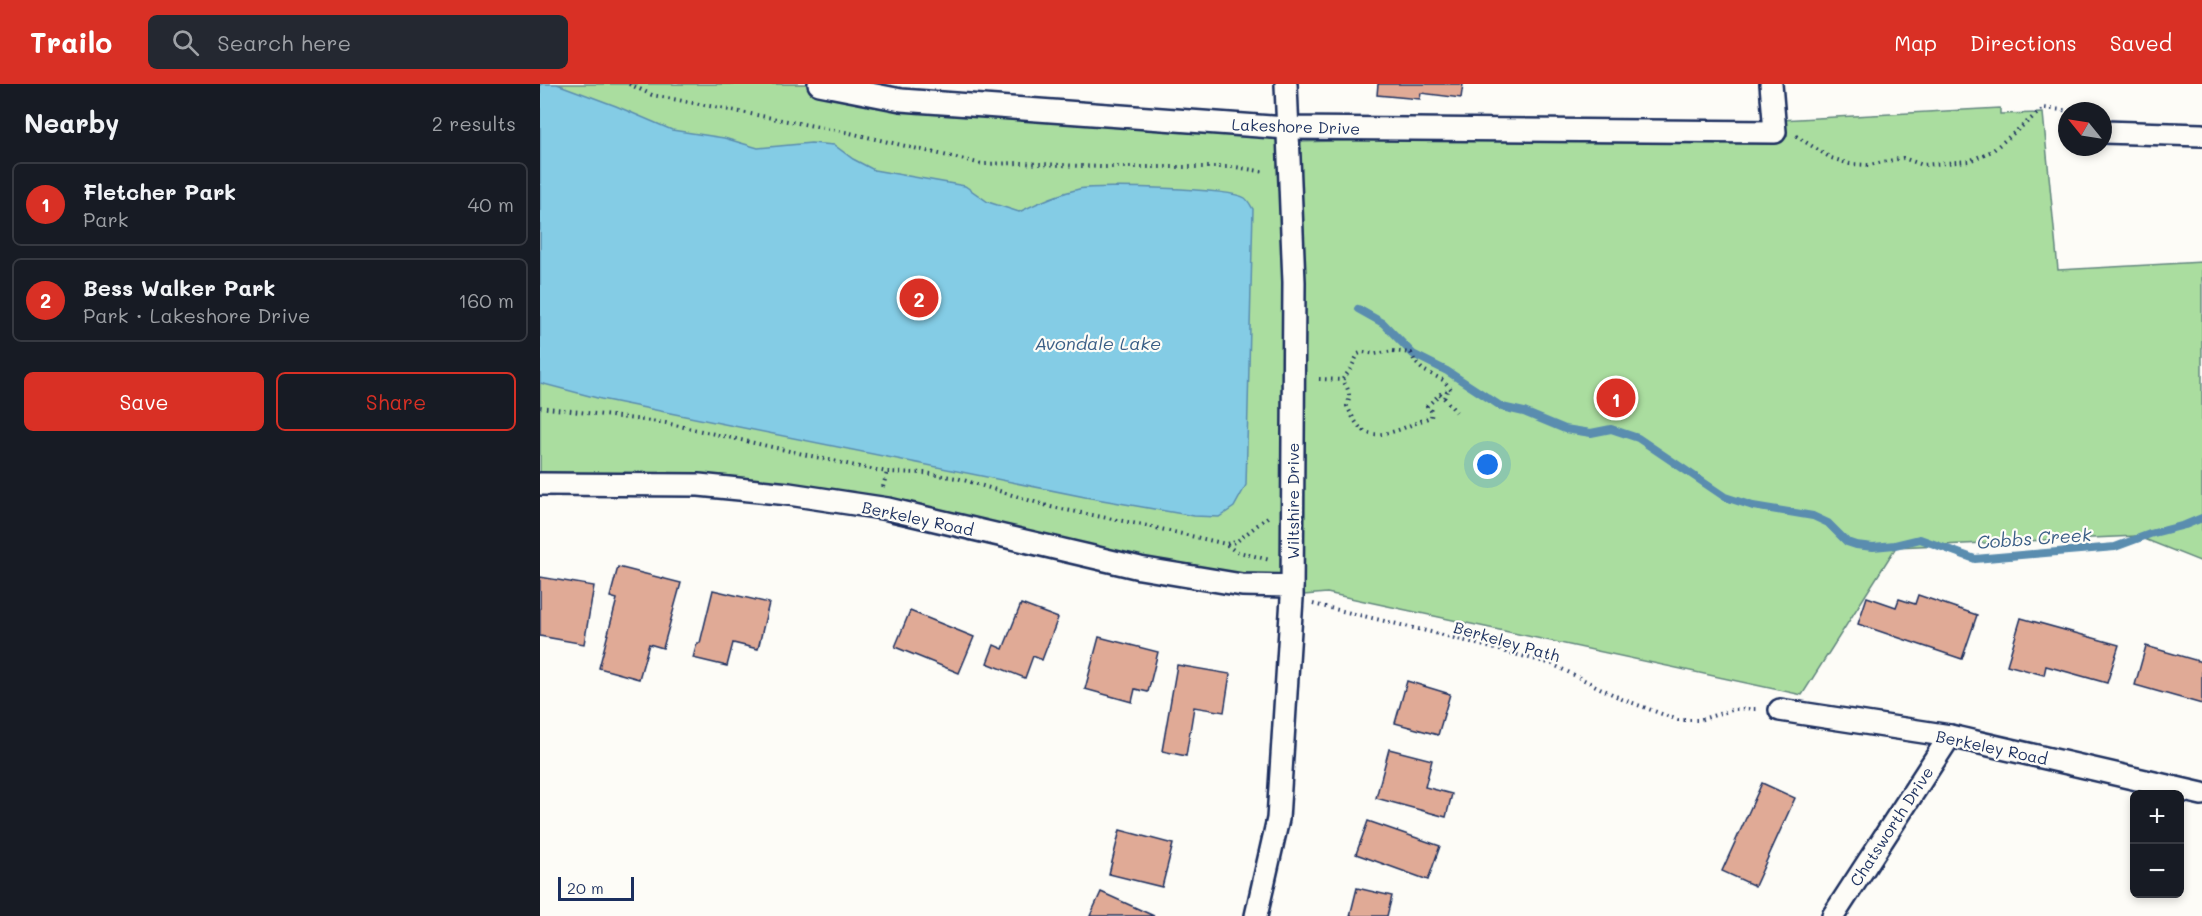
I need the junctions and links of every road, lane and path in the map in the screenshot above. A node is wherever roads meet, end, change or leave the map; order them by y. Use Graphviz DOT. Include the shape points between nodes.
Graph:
graph roads {
  1 [pos="629,84"];
  2 [pos="819,84"];
  3 [pos="1286,84"];
  4 [pos="1771,84"];
  5 [pos="2058,110"];
  6 [pos="1286,128"];
  7 [pos="1775,132"];
  8 [pos="2112,132"];
  9 [pos="2202,135"];
  10 [pos="1288,175"];
  11 [pos="1319,379"];
  12 [pos="1342,380"];
  13 [pos="1444,398"];
  14 [pos="540,407"];
  15 [pos="1456,412"];
  16 [pos="540,484"];
  17 [pos="1292,508"];
  18 [pos="1226,544"];
  19 [pos="1270,560"];
  20 [pos="1292,592"];
  21 [pos="1780,710"];
  22 [pos="1950,736"];
  23 [pos="2202,794"];
  24 [pos="1256,916"];
  25 [pos="1833,916"];
  1 -- 10 [label="path" via="652,95 850,133 982,164 1235,167"];
  2 -- 6 [label="street, Lakeshore Drive" via="901,100"];
  3 -- 6 [label="street, Wiltshire Drive"];
  4 -- 7 [label="street"];
  5 -- 7 [label="path" via="2044,108 1992,151 1969,160 1923,165 1903,158 1869,165 1850,164 1831,158 1787,129"];
  6 -- 7 [label="street, Lakeshore Drive"];
  6 -- 10 [label="street, Wiltshire Drive"];
  8 -- 9 [label="street"];
  10 -- 17 [label="street, Wiltshire Drive" via="1294,282"];
  11 -- 12 [label="path"];
  12 -- 13 [label="path" via="1358,354 1407,351 1423,370 1451,388"];
  12 -- 13 [label="path" via="1348,390 1347,406 1361,429 1380,436 1431,417 1427,406 1437,395"];
  13 -- 15 [label="path"];
  14 -- 18 [label="path" via="666,423 887,472 957,478 1051,507"];
  16 -- 20 [label="street, Berkeley Road" via="699,485 789,494 888,509 1140,568"];
  17 -- 18 [label="path" via="1272,514 1236,542"];
  17 -- 20 [label="street, Wiltshire Drive"];
  18 -- 19 [label="path" via="1235,551"];
  20 -- 21 [label="path, Berkeley Path" via="1552,664 1622,699 1678,720 1699,720 1735,709"];
  20 -- 24 [label="street, Wiltshire Drive" via="1278,819"];
  21 -- 22 [label="street, Berkeley Road"];
  22 -- 23 [label="street, Berkeley Road"];
  22 -- 25 [label="street, Chatsworth Drive"];
}
